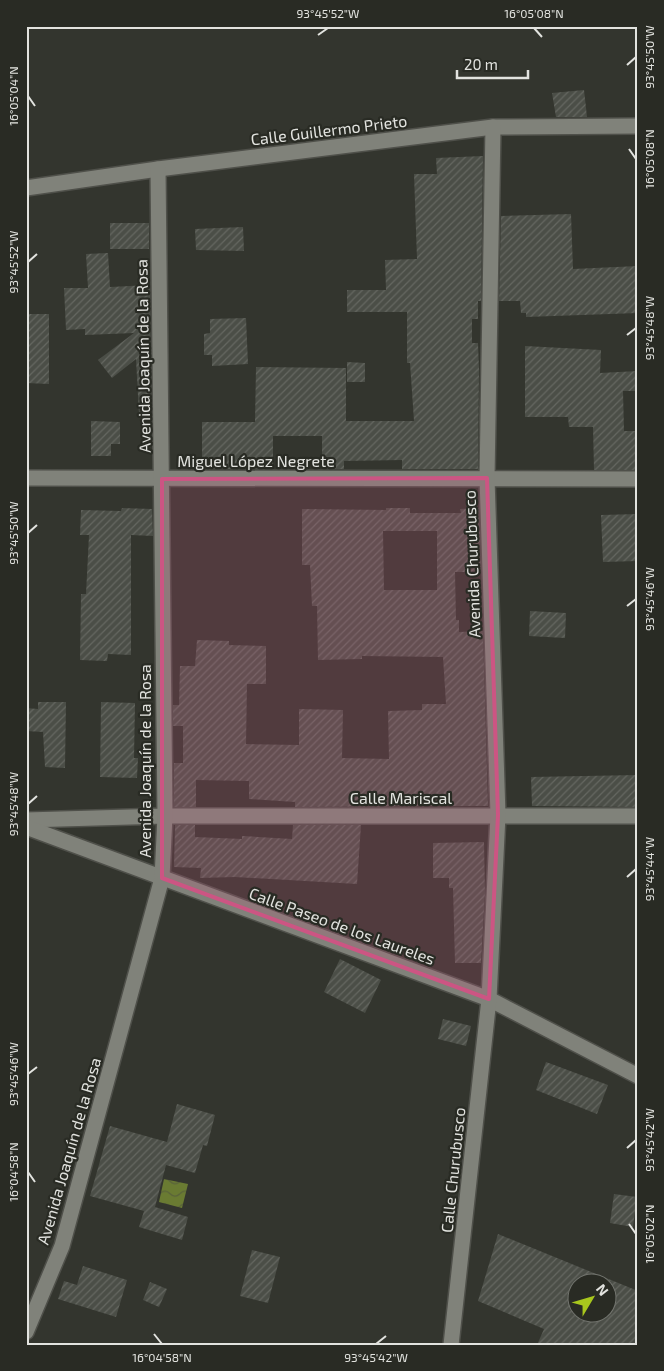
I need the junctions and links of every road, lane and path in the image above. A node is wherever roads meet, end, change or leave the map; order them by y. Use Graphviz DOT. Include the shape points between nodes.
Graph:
graph roads {
  1 [pos="638,126"];
  2 [pos="494,127"];
  3 [pos="158,169"];
  4 [pos="26,188"];
  5 [pos="26,478"];
  6 [pos="487,478"];
  7 [pos="162,479"];
  8 [pos="638,479"];
  9 [pos="498,815"];
  10 [pos="165,816"];
  11 [pos="638,816"];
  12 [pos="26,820"];
  13 [pos="26,826"];
  14 [pos="162,878"];
  15 [pos="490,999"];
  16 [pos="638,1076"];
  17 [pos="26,1332"];
  18 [pos="451,1345"];
  1 -- 2 [label="street, Calle Guillermo Prieto"];
  2 -- 3 [label="street, Calle Guillermo Prieto"];
  2 -- 6 [label="street, Avenida Churubusco"];
  3 -- 4 [label="street, Calle Guillermo Prieto"];
  3 -- 7 [label="street, Avenida Joaquín de la Rosa"];
  5 -- 7 [label="street, Miguel López Negrete"];
  6 -- 7 [label="street, Miguel López Negrete"];
  6 -- 8 [label="street, Miguel López Negrete"];
  6 -- 9 [label="street, Avenida Churubusco"];
  7 -- 10 [label="street, Avenida Joaquín de la Rosa"];
  9 -- 10 [label="street, Calle Mariscal"];
  9 -- 11 [label="street, Calle Mariscal"];
  9 -- 15 [label="street, Avenida Churubusco"];
  10 -- 12 [label="street, Calle Mariscal"];
  10 -- 14 [label="street, Avenida Joaquín de la Rosa"];
  13 -- 14 [label="street, Calle Paseo de los Laureles"];
  14 -- 15 [label="street, Calle Paseo de los Laureles"];
  14 -- 17 [label="street, Avenida Joaquín de la Rosa" via="62,1246"];
  15 -- 16 [label="street, Calle Paseo de los Laureles"];
  15 -- 18 [label="street, Calle Churubusco"];
}
